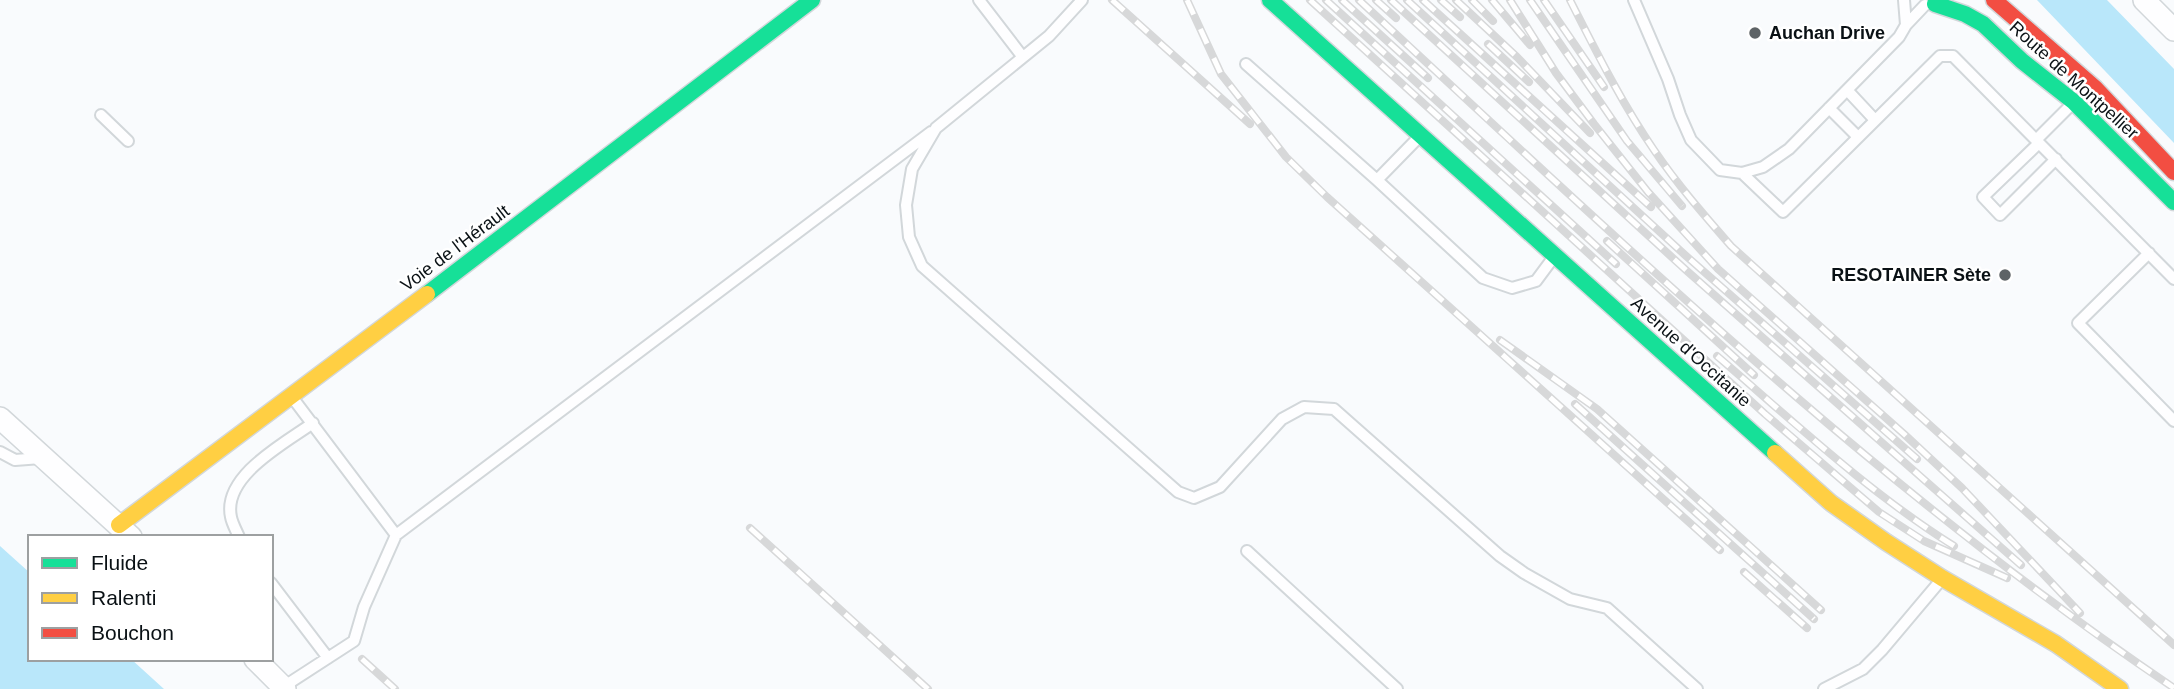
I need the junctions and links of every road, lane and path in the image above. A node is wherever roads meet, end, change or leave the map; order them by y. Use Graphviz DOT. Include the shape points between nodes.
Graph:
graph roads {
  1 [pos="812,0"];
  2 [pos="979,0"];
  3 [pos="1082,0"];
  4 [pos="1270,0"];
  5 [pos="1634,0"];
  6 [pos="1904,0"];
  7 [pos="1994,0"];
  8 [pos="2144,0"];
  9 [pos="1929,2"];
  10 [pos="1906,25"];
  11 [pos="2174,30"];
  12 [pos="1022,56"];
  13 [pos="1246,64"];
  14 [pos="1847,90"];
  15 [pos="2074,102"];
  16 [pos="1829,108"];
  17 [pos="101,115"];
  18 [pos="1875,120"];
  19 [pos="936,128"];
  20 [pos="1421,135"];
  21 [pos="1858,137"];
  22 [pos="128,141"];
  23 [pos="2038,141"];
  24 [pos="2056,159"];
  25 [pos="2174,172"];
  26 [pos="1742,173"];
  27 [pos="1377,180"];
  28 [pos="2174,202"];
  29 [pos="2148,253"];
  30 [pos="1554,255"];
  31 [pos="2174,279"];
  32 [pos="291,397"];
  33 [pos="0,418"];
  34 [pos="2173,418"];
  35 [pos="313,424"];
  36 [pos="0,452"];
  37 [pos="44,457"];
  38 [pos="125,531"];
  39 [pos="238,535"];
  40 [pos="396,535"];
  41 [pos="1247,551"];
  42 [pos="1942,578"];
  43 [pos="273,586"];
  44 [pos="328,658"];
  45 [pos="257,661"];
  46 [pos="284,688"];
  47 [pos="1397,689"];
  48 [pos="1697,689"];
  49 [pos="1824,689"];
  50 [pos="2120,689"];
  1 -- 32 [label="street, Voie de l'Hérault"];
  2 -- 12 [label="lane"];
  3 -- 12 [label="lane" via="1049,36"];
  4 -- 20 [label="street, Avenue d'Occitanie"];
  5 -- 26 [label="lane" via="1691,141 1720,170"];
  6 -- 10 [label="lane"];
  7 -- 25 [label="street, Route de Montpellier" via="2095,88"];
  8 -- 11 [label="street"];
  9 -- 10 [label="lane"];
  9 -- 15 [label="street, Route de Montpellier" via="1983,24"];
  10 -- 14 [label="lane"];
  12 -- 19 [label="lane"];
  13 -- 27 [label="lane"];
  14 -- 16 [label="lane"];
  14 -- 18 [label="lane"];
  15 -- 23 [label="lane"];
  15 -- 28 [label="street, Route de Montpellier"];
  16 -- 21 [label="lane"];
  16 -- 26 [label="lane" via="1790,149 1763,167"];
  17 -- 22 [label="lane"];
  18 -- 21 [label="lane"];
  18 -- 23 [label="lane" via="1940,56 1947,55"];
  19 -- 40 [label="lane"];
  19 -- 48 [label="lane" via="912,169 906,205 909,237 922,266 1178,492 1194,498 1220,487 1282,419 1304,407 1334,409 1500,556 1570,599 1607,608"];
  20 -- 27 [label="lane"];
  20 -- 30 [label="street, Avenue d'Occitanie"];
  21 -- 26 [label="lane" via="1783,212"];
  23 -- 24 [label="lane"];
  23 -- 24 [label="lane" via="1983,198 2000,215"];
  24 -- 29 [label="lane"];
  27 -- 30 [label="lane" via="1483,278 1513,288 1536,281"];
  29 -- 31 [label="lane"];
  29 -- 34 [label="lane" via="2078,323"];
  30 -- 42 [label="street, Avenue d'Occitanie" via="1831,503"];
  32 -- 35 [label="lane"];
  32 -- 38 [label="street, Voie de l'Hérault"];
  33 -- 37 [label="street"];
  35 -- 39 [label="lane" via="248,470 232,492 230,515"];
  35 -- 40 [label="lane"];
  36 -- 37 [label="lane" via="15,460"];
  37 -- 38 [label="street"];
  40 -- 44 [label="lane" via="354,641"];
  41 -- 47 [label="lane"];
  42 -- 49 [label="lane" via="1863,669"];
  42 -- 50 [label="street, Avenue d'Occitanie" via="2026,626"];
  43 -- 44 [label="lane"];
  44 -- 46 [label="lane"];
  45 -- 46 [label="street"];
}
